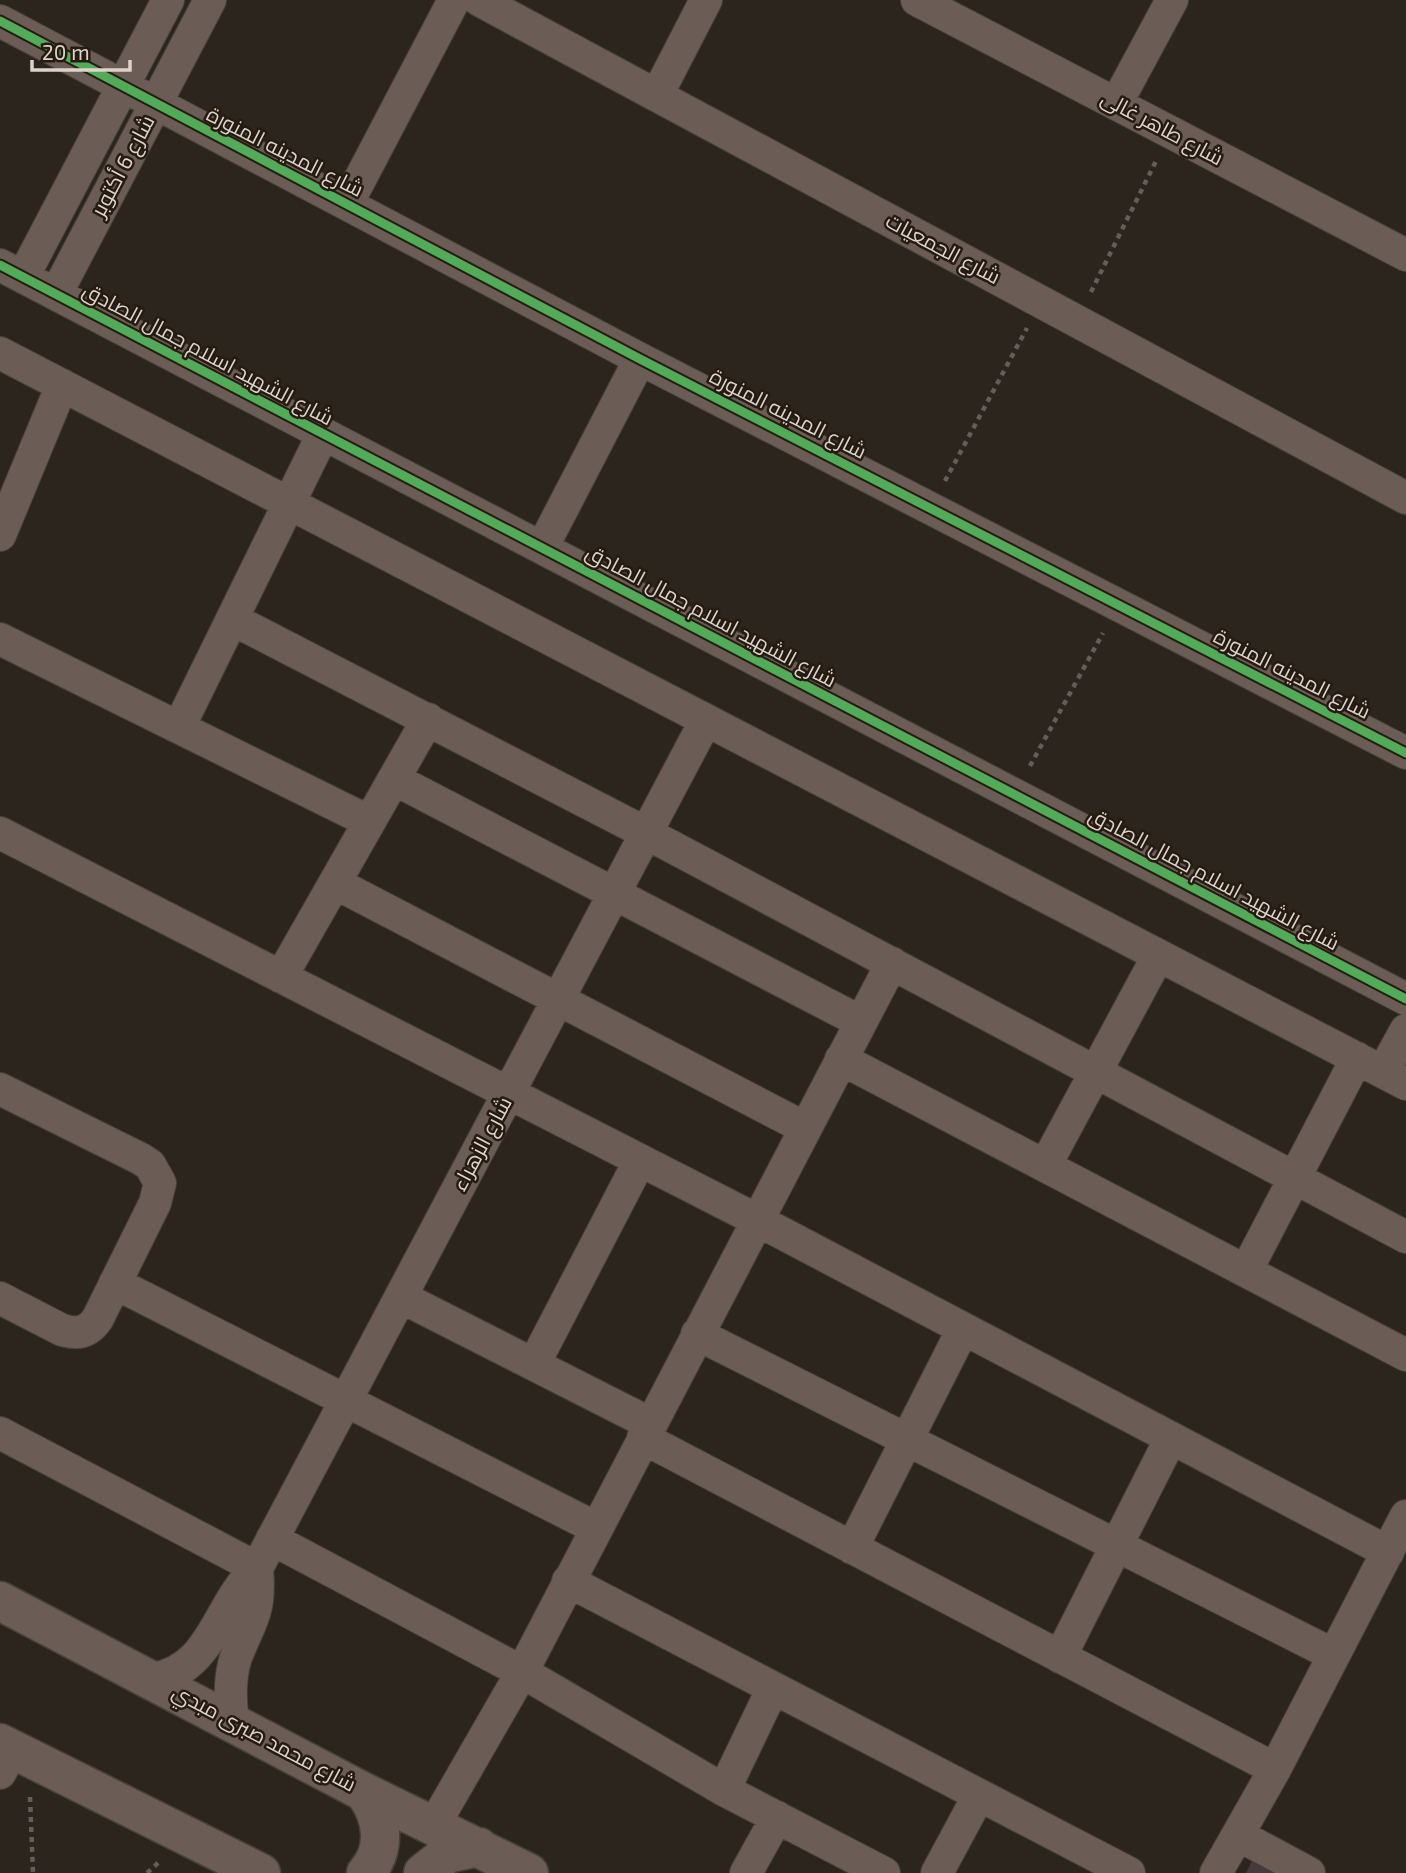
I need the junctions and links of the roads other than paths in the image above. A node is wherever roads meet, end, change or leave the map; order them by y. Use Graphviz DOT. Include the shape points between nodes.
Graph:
graph roads {
  1 [pos="168,0"];
  2 [pos="210,0"];
  3 [pos="454,0"];
  4 [pos="479,0"];
  5 [pos="706,0"];
  6 [pos="1172,0"];
  7 [pos="930,3"];
  8 [pos="0,22"];
  9 [pos="122,87"];
  10 [pos="657,95"];
  11 [pos="155,104"];
  12 [pos="1116,104"];
  13 [pos="347,204"];
  14 [pos="1403,246"];
  15 [pos="12,271"];
  16 [pos="56,294"];
  17 [pos="0,353"];
  18 [pos="640,359"];
  19 [pos="62,385"];
  20 [pos="323,434"];
  21 [pos="1406,498"];
  22 [pos="289,503"];
  23 [pos="0,534"];
  24 [pos="542,548"];
  25 [pos="232,620"];
  26 [pos="0,639"];
  27 [pos="428,719"];
  28 [pos="706,720"];
  29 [pos="180,725"];
  30 [pos="1406,753"];
  31 [pos="394,779"];
  32 [pos="368,821"];
  33 [pos="0,833"];
  34 [pos="646,833"];
  35 [pos="335,883"];
  36 [pos="614,893"];
  37 [pos="1158,956"];
  38 [pos="891,963"];
  39 [pos="281,977"];
  40 [pos="558,999"];
  41 [pos="1406,999"];
  42 [pos="861,1022"];
  43 [pos="1406,1030"];
  44 [pos="841,1059"];
  45 [pos="1096,1072"];
  46 [pos="1382,1072"];
  47 [pos="0,1089"];
  48 [pos="509,1093"];
  49 [pos="805,1128"];
  50 [pos="640,1160"];
  51 [pos="1045,1166"];
  52 [pos="1295,1178"];
  53 [pos="757,1220"];
  54 [pos="1406,1237"];
  55 [pos="1247,1271"];
  56 [pos="115,1283"];
  57 [pos="401,1297"];
  58 [pos="0,1298"];
  59 [pos="963,1328"];
  60 [pos="698,1334"];
  61 [pos="1406,1355"];
  62 [pos="534,1364"];
  63 [pos="346,1400"];
  64 [pos="647,1431"];
  65 [pos="0,1433"];
  66 [pos="1171,1438"];
  67 [pos="907,1439"];
  68 [pos="1406,1516"];
  69 [pos="596,1528"];
  70 [pos="272,1539"];
  71 [pos="1117,1545"];
  72 [pos="852,1548"];
  73 [pos="1388,1552"];
  74 [pos="257,1568"];
  75 [pos="568,1581"];
  76 [pos="0,1601"];
  77 [pos="1334,1655"];
  78 [pos="1060,1657"];
  79 [pos="522,1672"];
  80 [pos="152,1679"];
  81 [pos="773,1688"];
  82 [pos="233,1722"];
  83 [pos="11,1756"];
  84 [pos="1275,1769"];
  85 [pos="724,1790"];
  86 [pos="364,1791"];
  87 [pos="979,1795"];
  88 [pos="777,1817"];
  89 [pos="434,1825"];
  90 [pos="1238,1835"];
  91 [pos="479,1847"];
  92 [pos="210,1861"];
  93 [pos="261,1873"];
  94 [pos="366,1873"];
  95 [pos="423,1873"];
  96 [pos="529,1873"];
  97 [pos="746,1873"];
  98 [pos="884,1873"];
  99 [pos="937,1873"];
  100 [pos="1129,1873"];
  101 [pos="1216,1873"];
  102 [pos="1309,1873"];
  1 -- 9 [label="street, شارع 6 أكتوبر"];
  2 -- 11 [label="street, شارع 6 أكتوبر"];
  3 -- 13 [label="street"];
  4 -- 10 [label="street, شارع الجمعيات"];
  5 -- 10 [label="street"];
  6 -- 12 [label="street"];
  7 -- 12 [label="street, شارع طاهر غالى"];
  8 -- 9 [label="street, شارع المدينه المنورة"];
  9 -- 11 [label="street, شارع المدينه المنورة"];
  9 -- 15 [label="street, شارع 6 أكتوبر"];
  10 -- 21 [label="street, شارع الجمعيات"];
  11 -- 13 [label="street, شارع المدينه المنورة"];
  11 -- 16 [label="street, شارع 6 أكتوبر"];
  12 -- 14 [label="street, شارع طاهر غالى"];
  13 -- 18 [label="street, شارع المدينه المنورة"];
  15 -- 16 [label="street, شارع الشهيد اسلام جمال الصادق"];
  16 -- 20 [label="street, شارع الشهيد اسلام جمال الصادق"];
  17 -- 19 [label="street"];
  18 -- 24 [label="street"];
  18 -- 30 [label="street, شارع المدينه المنورة"];
  19 -- 22 [label="street"];
  19 -- 23 [label="street"];
  20 -- 22 [label="street"];
  20 -- 24 [label="street, شارع الشهيد اسلام جمال الصادق"];
  22 -- 25 [label="street"];
  22 -- 28 [label="street"];
  24 -- 41 [label="street, شارع الشهيد اسلام جمال الصادق"];
  25 -- 27 [label="street"];
  25 -- 29 [label="street"];
  26 -- 29 [label="street"];
  27 -- 31 [label="street"];
  27 -- 34 [label="street"];
  28 -- 34 [label="street, شارع الزهراء"];
  28 -- 37 [label="street"];
  29 -- 32 [label="street"];
  31 -- 32 [label="street"];
  31 -- 36 [label="street"];
  32 -- 35 [label="street"];
  33 -- 39 [label="street"];
  34 -- 36 [label="street, شارع الزهراء"];
  34 -- 38 [label="street"];
  35 -- 39 [label="street"];
  35 -- 40 [label="street"];
  36 -- 40 [label="street, شارع الزهراء"];
  36 -- 42 [label="street"];
  37 -- 45 [label="street"];
  37 -- 46 [label="street"];
  38 -- 42 [label="street"];
  38 -- 45 [label="street"];
  39 -- 48 [label="street"];
  40 -- 48 [label="street, شارع الزهراء"];
  40 -- 49 [label="street"];
  42 -- 44 [label="street"];
  43 -- 46 [label="street"];
  44 -- 49 [label="street"];
  44 -- 51 [label="street"];
  45 -- 51 [label="street"];
  45 -- 52 [label="street"];
  46 -- 52 [label="street"];
  47 -- 56 [label="street" via="141,1159 156,1173 159,1194"];
  48 -- 50 [label="street"];
  48 -- 57 [label="street, شارع الزهراء"];
  49 -- 53 [label="street"];
  50 -- 53 [label="street"];
  50 -- 62 [label="street"];
  51 -- 55 [label="street"];
  52 -- 54 [label="street"];
  52 -- 55 [label="street"];
  53 -- 59 [label="street"];
  53 -- 60 [label="street"];
  55 -- 61 [label="street"];
  56 -- 58 [label="street" via="93,1325 78,1333 62,1330"];
  56 -- 63 [label="street"];
  57 -- 62 [label="street"];
  57 -- 63 [label="street, شارع الزهراء"];
  59 -- 66 [label="street"];
  59 -- 67 [label="street"];
  60 -- 64 [label="street"];
  60 -- 67 [label="street"];
  62 -- 64 [label="street"];
  63 -- 69 [label="street"];
  63 -- 70 [label="street, شارع الزهراء"];
  64 -- 69 [label="street"];
  64 -- 72 [label="street"];
  65 -- 74 [label="street"];
  66 -- 71 [label="street"];
  66 -- 73 [label="street"];
  67 -- 71 [label="street"];
  67 -- 72 [label="street"];
  68 -- 73 [label="street"];
  69 -- 75 [label="street"];
  70 -- 74 [label="street, شارع الزهراء"];
  70 -- 79 [label="street"];
  71 -- 77 [label="street"];
  71 -- 78 [label="street"];
  72 -- 78 [label="street"];
  73 -- 77 [label="street"];
  74 -- 80 [label="street, شارع الزهراء" via="232,1595 192,1663"];
  74 -- 82 [label="street, شارع الزهراء" via="255,1618 233,1674"];
  75 -- 79 [label="street"];
  75 -- 81 [label="street"];
  76 -- 80 [label="main road, شارع محمد صبرى مبدي"];
  77 -- 84 [label="street"];
  78 -- 84 [label="street"];
  79 -- 85 [label="street"];
  79 -- 89 [label="street"];
  80 -- 82 [label="main road, شارع محمد صبرى مبدي"];
  81 -- 85 [label="street"];
  81 -- 87 [label="street"];
  82 -- 86 [label="main road, شارع محمد صبرى مبدي"];
  83 -- 92 [label="main road"];
  84 -- 90 [label="street"];
  85 -- 88 [label="street"];
  86 -- 89 [label="main road, شارع محمد صبرى مبدي"];
  86 -- 94 [label="main road" via="377,1813 381,1837"];
  87 -- 99 [label="street"];
  87 -- 100 [label="street"];
  88 -- 97 [label="street"];
  88 -- 98 [label="street"];
  89 -- 91 [label="main road, شارع محمد صبرى مبدي"];
  90 -- 101 [label="street"];
  90 -- 102 [label="street"];
  91 -- 95 [label="main road" via="447,1854"];
  91 -- 96 [label="main road, شارع محمد صبرى مبدي"];
  92 -- 93 [label="main road"];
}
